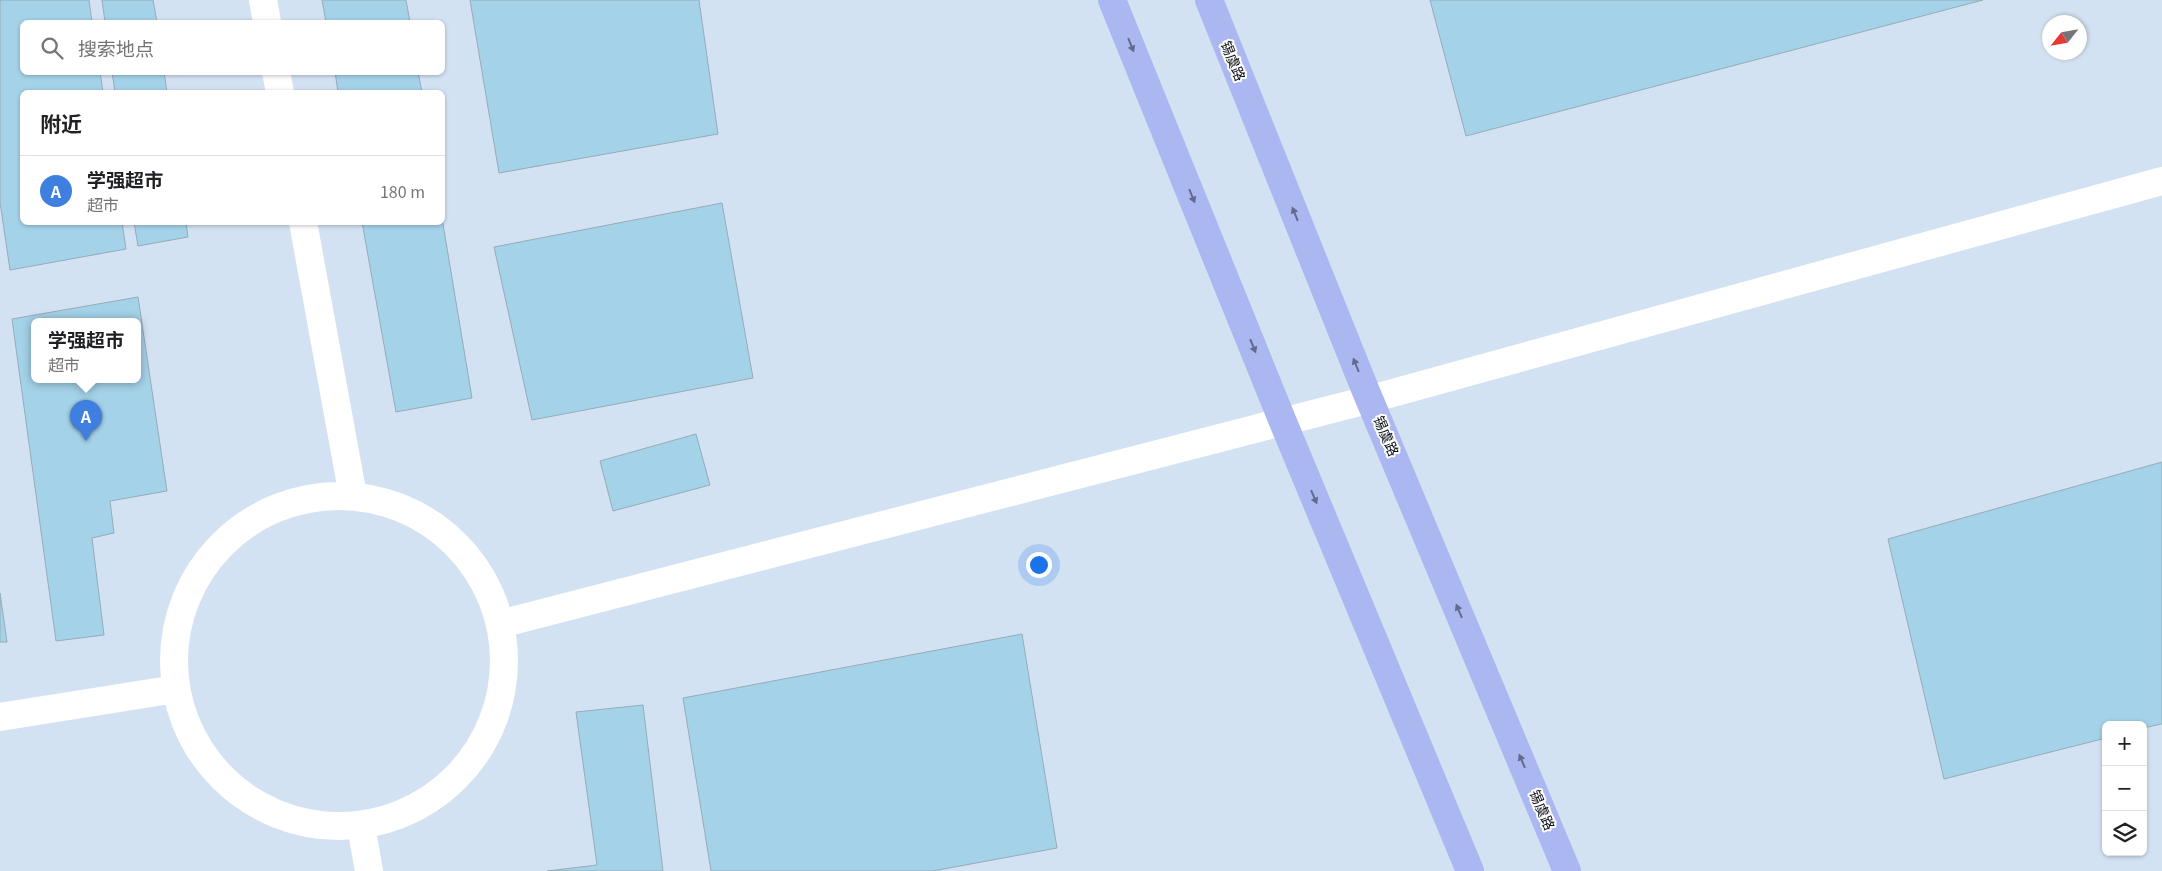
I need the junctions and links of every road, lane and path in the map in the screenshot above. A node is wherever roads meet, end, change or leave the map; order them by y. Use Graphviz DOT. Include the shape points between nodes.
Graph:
graph roads {
  1 [pos="263,0"];
  2 [pos="1112,0"];
  3 [pos="1208,0"];
  4 [pos="267,20"];
  5 [pos="277,75"];
  6 [pos="280,90"];
  7 [pos="2162,181"];
  8 [pos="304,225"];
  9 [pos="1371,400"];
  10 [pos="1283,422"];
  11 [pos="353,496"];
  12 [pos="500,624"];
  13 [pos="176,689"];
  14 [pos="0,718"];
  15 [pos="361,826"];
  16 [pos="369,871"];
  17 [pos="1470,871"];
  18 [pos="1567,871"];
  1 -- 4 [label="street"];
  2 -- 10 [label="main road, one-way"];
  9 -- 3 [label="main road, 锡虞路, one-way"];
  5 -- 6 [label="street"];
  7 -- 9 [label="street"];
  8 -- 11 [label="street"];
  9 -- 10 [label="street"];
  18 -- 9 [label="main road, 锡虞路, one-way"];
  10 -- 12 [label="street"];
  10 -- 17 [label="main road, one-way"];
  11 -- 12 [label="street" via="404,508 448,536 481,576"];
  11 -- 13 [label="street" via="302,499 254,519 214,552 186,596 174,647"];
  12 -- 15 [label="street" via="504,676 492,726 464,770 425,804"];
  13 -- 14 [label="street"];
  13 -- 15 [label="street" via="197,747 231,786 275,814 325,827"];
  15 -- 16 [label="street"];
}
